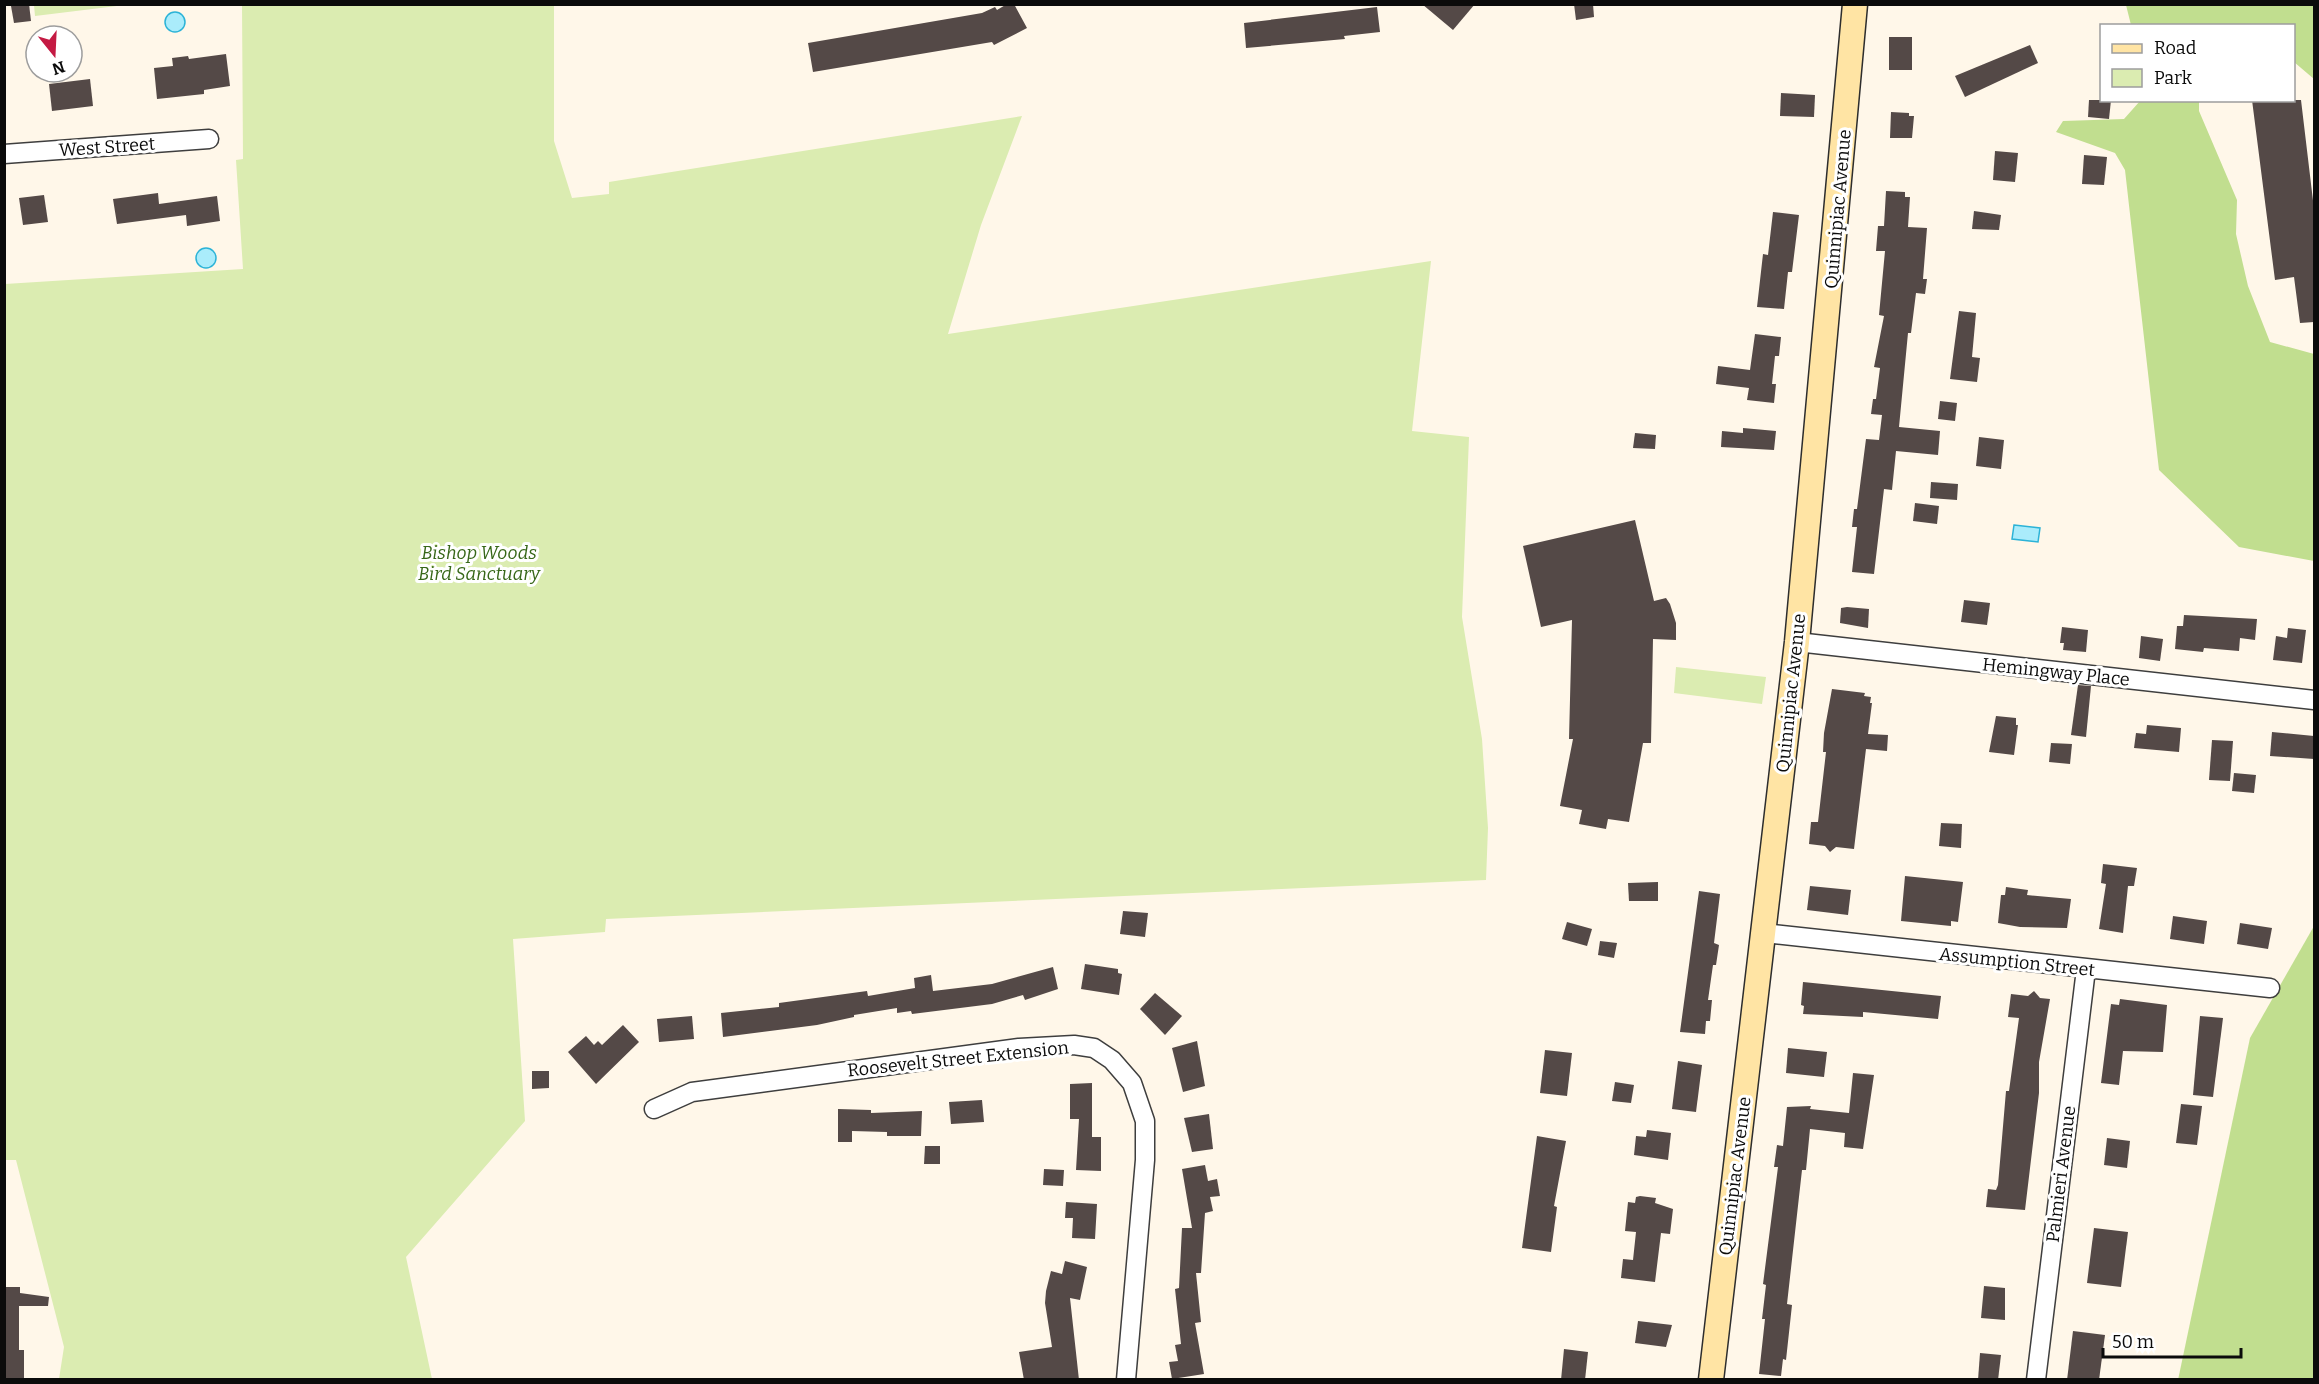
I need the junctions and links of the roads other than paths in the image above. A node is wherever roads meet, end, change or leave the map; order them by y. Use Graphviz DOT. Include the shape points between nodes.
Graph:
graph roads {
  1 [pos="1855,4"];
  2 [pos="209,139"];
  3 [pos="4,154"];
  4 [pos="1797,642"];
  5 [pos="2314,700"];
  6 [pos="1764,933"];
  7 [pos="2086,969"];
  8 [pos="2270,988"];
  9 [pos="654,1109"];
  10 [pos="1126,1380"];
  11 [pos="1711,1380"];
  12 [pos="2036,1380"];
  1 -- 4 [label="main road, Quinnipiac Avenue"];
  2 -- 3 [label="street, West Street"];
  4 -- 5 [label="street, Hemingway Place"];
  4 -- 6 [label="main road, Quinnipiac Avenue"];
  6 -- 7 [label="street, Assumption Street"];
  6 -- 11 [label="main road, Quinnipiac Avenue"];
  7 -- 8 [label="street, Assumption Street"];
  7 -- 12 [label="street, Palmieri Avenue"];
  9 -- 10 [label="street, Roosevelt Street Extension" via="704,1090 1019,1048 1094,1048 1112,1060 1132,1083 1145,1121"];
}
